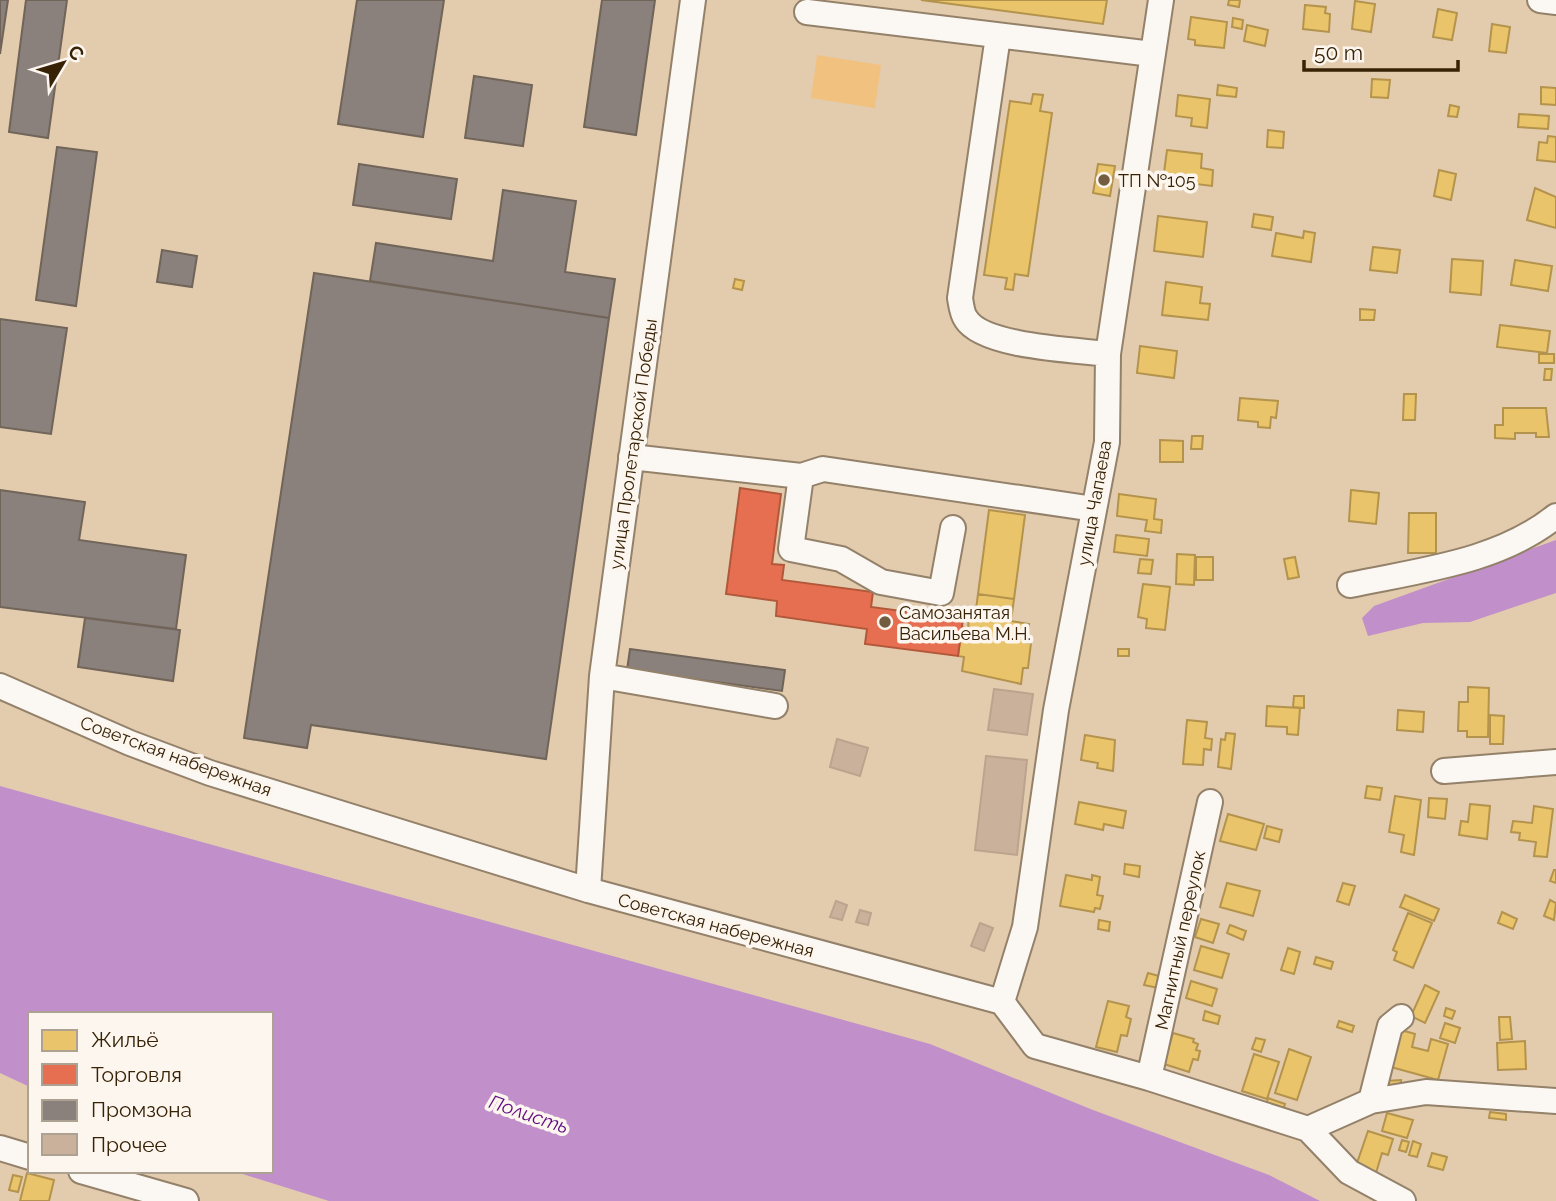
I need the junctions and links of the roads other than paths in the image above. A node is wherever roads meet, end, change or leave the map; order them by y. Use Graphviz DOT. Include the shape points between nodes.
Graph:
graph roads {
  1 [pos="693,0"];
  2 [pos="1161,0"];
  3 [pos="1540,0"];
  4 [pos="1556,2"];
  5 [pos="807,12"];
  6 [pos="998,36"];
  7 [pos="1152,54"];
  8 [pos="1108,354"];
  9 [pos="631,457"];
  10 [pos="801,476"];
  11 [pos="1094,509"];
  12 [pos="1556,516"];
  13 [pos="953,528"];
  14 [pos="1350,585"];
  15 [pos="602,676"];
  16 [pos="0,686"];
  17 [pos="775,706"];
  18 [pos="1556,762"];
  19 [pos="1444,771"];
  20 [pos="1210,802"];
  21 [pos="588,890"];
  22 [pos="1002,1002"];
  23 [pos="1401,1017"];
  24 [pos="1149,1078"];
  25 [pos="1371,1101"];
  26 [pos="1556,1101"];
  27 [pos="1308,1129"];
  28 [pos="0,1148"];
  29 [pos="28,1156"];
  30 [pos="88,1173"];
  31 [pos="186,1201"];
  32 [pos="1402,1201"];
  1 -- 9 [label="street, улица Пролетарской Победы"];
  2 -- 7 [label="street, улица Чапаева"];
  3 -- 4 [label="street"];
  5 -- 6 [label="street"];
  6 -- 7 [label="street"];
  6 -- 8 [label="street" via="960,298 966,320 983,332 1015,342"];
  7 -- 8 [label="street, улица Чапаева"];
  8 -- 11 [label="street, улица Чапаева" via="1107,442"];
  9 -- 10 [label="street"];
  9 -- 15 [label="street, улица Пролетарской Победы"];
  10 -- 11 [label="street" via="823,470"];
  10 -- 13 [label="street" via="791,549 841,559 881,582 941,593"];
  11 -- 22 [label="street, улица Чапаева" via="1056,710 1025,927"];
  12 -- 14 [label="street" via="1513,545"];
  15 -- 17 [label="street"];
  15 -- 21 [label="street, улица Пролетарской Победы"];
  16 -- 21 [label="street, Советская набережная" via="210,773"];
  18 -- 19 [label="street"];
  20 -- 24 [label="street, Магнитный переулок"];
  21 -- 22 [label="street, Советская набережная"];
  22 -- 24 [label="street" via="1035,1046"];
  23 -- 25 [label="street" via="1390,1026"];
  24 -- 27 [label="street"];
  25 -- 26 [label="street" via="1426,1092"];
  25 -- 27 [label="street"];
  27 -- 32 [label="street" via="1349,1172"];
  28 -- 29 [label="street"];
  30 -- 31 [label="street"];
}
